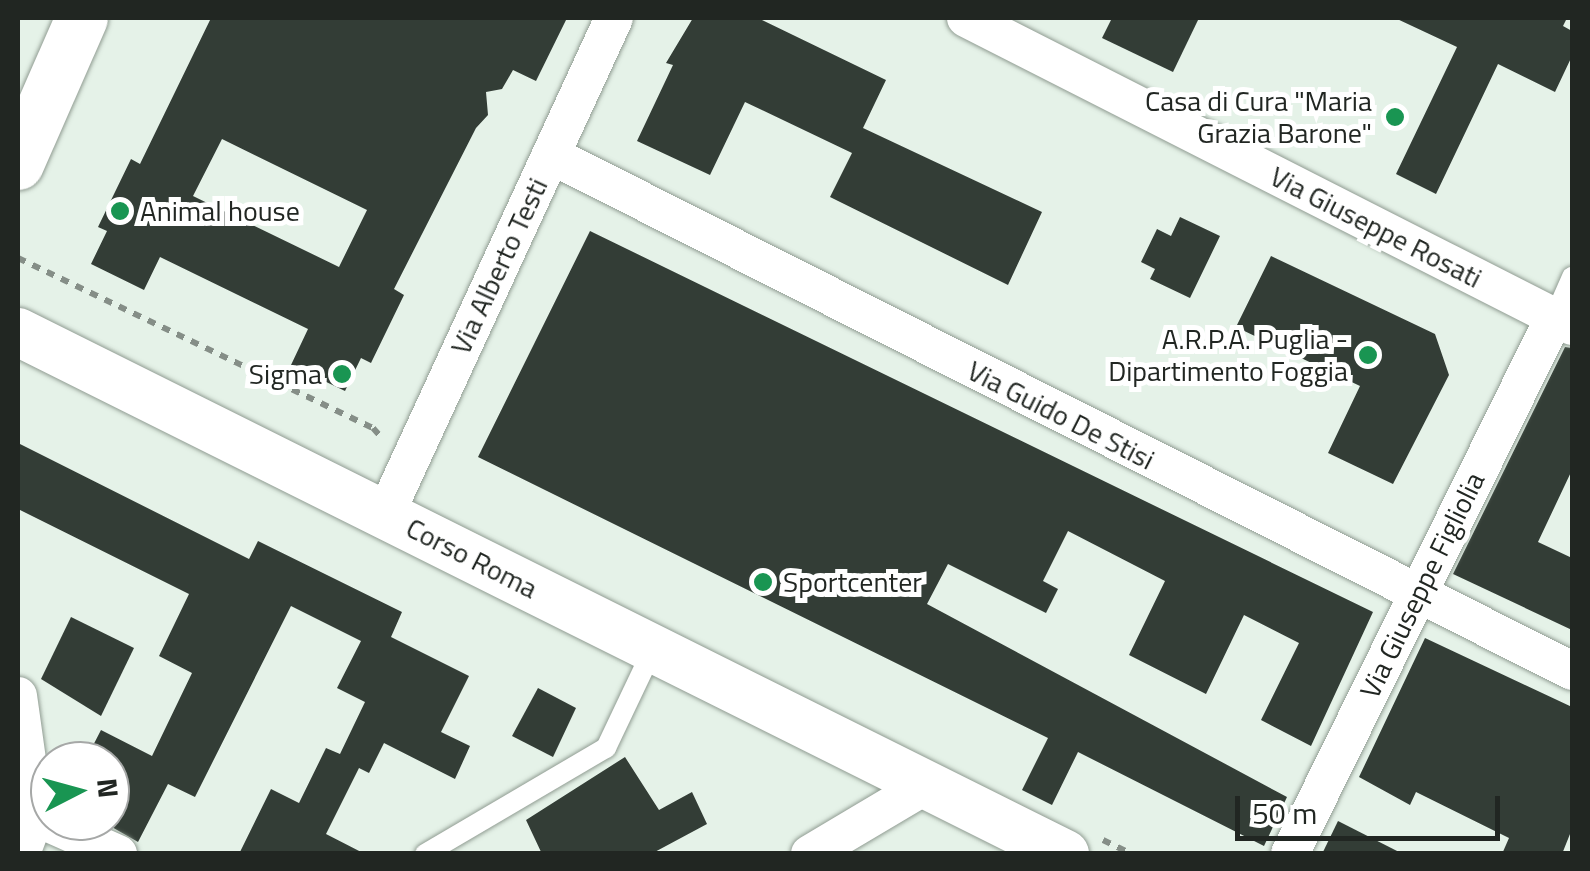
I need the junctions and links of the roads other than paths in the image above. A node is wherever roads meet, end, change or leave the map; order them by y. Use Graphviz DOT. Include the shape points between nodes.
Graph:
graph roads {
  1 [pos="82,18"];
  2 [pos="614,18"];
  3 [pos="966,18"];
  4 [pos="551,155"];
  5 [pos="18,164"];
  6 [pos="1572,277"];
  7 [pos="1563,322"];
  8 [pos="18,332"];
  9 [pos="385,515"];
  10 [pos="1416,596"];
  11 [pos="654,649"];
  12 [pos="1572,671"];
  13 [pos="18,696"];
  14 [pos="30,781"];
  15 [pos="926,785"];
  16 [pos="30,830"];
  17 [pos="90,841"];
  18 [pos="21,854"];
  19 [pos="118,854"];
  20 [pos="425,854"];
  21 [pos="810,854"];
  22 [pos="1065,854"];
  23 [pos="1290,854"];
  1 -- 5 [label="main road"];
  2 -- 4 [label="street, Via Alberto Testi"];
  3 -- 7 [label="street, Via Giuseppe Rosati"];
  4 -- 9 [label="street, Via Alberto Testi"];
  4 -- 10 [label="street, Via Guido De Stisi"];
  6 -- 7 [label="lane"];
  7 -- 10 [label="street, Via Giuseppe Figliolia"];
  8 -- 9 [label="street, Corso Roma"];
  9 -- 11 [label="street, Corso Roma"];
  10 -- 12 [label="street, Via Guido De Stisi"];
  10 -- 23 [label="street, Via Giuseppe Figliolia"];
  11 -- 15 [label="street, Corso Roma"];
  11 -- 20 [label="lane" via="606,748"];
  13 -- 14 [label="street"];
  15 -- 21 [label="street"];
  15 -- 22 [label="street, Corso Roma"];
  16 -- 18 [label="street"];
  17 -- 19 [label="street"];
}
